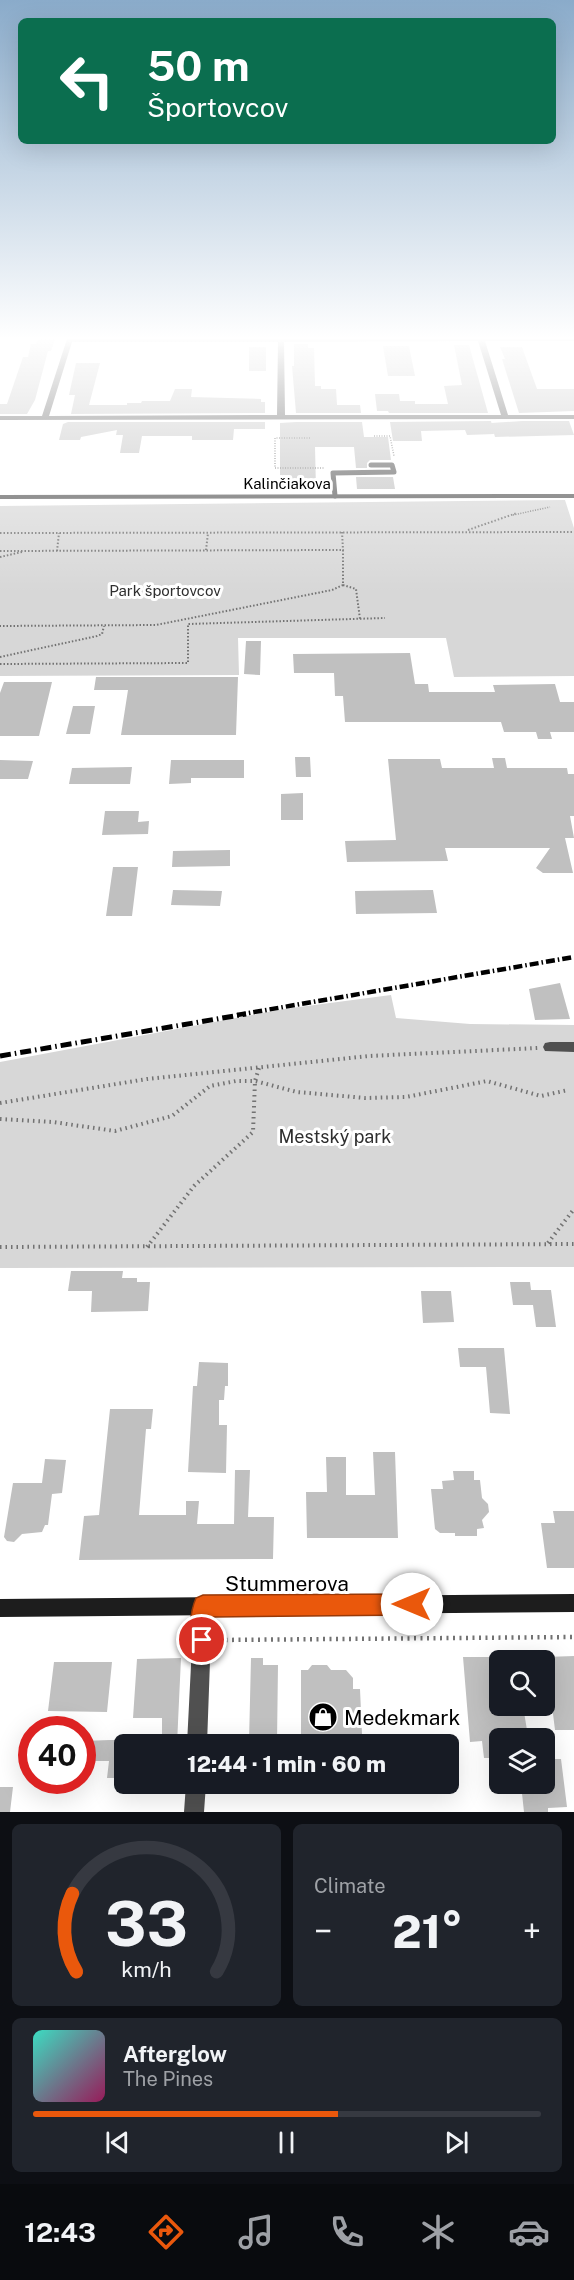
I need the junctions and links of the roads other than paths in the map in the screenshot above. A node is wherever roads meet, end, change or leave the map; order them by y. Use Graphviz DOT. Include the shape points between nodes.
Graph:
graph roads {
  1 [pos="371,465"];
  2 [pos="335,496"];
  3 [pos="574,496"];
  4 [pos="0,497"];
  5 [pos="550,1047"];
  6 [pos="574,1047"];
  7 [pos="574,1603"];
  8 [pos="203,1606"];
  9 [pos="0,1608"];
  10 [pos="197,1734"];
  11 [pos="195,1794"];
  12 [pos="194,1812"];
  1 -- 2 [label="lane" via="392,465 394,472 332,469"];
  2 -- 3 [label="street, Kalinčiakova"];
  2 -- 4 [label="street, Kalinčiakova"];
  5 -- 6 [label="street"];
  7 -- 8 [label="street, Stummerova"];
  8 -- 9 [label="street, Stummerova"];
  8 -- 10 [label="street"];
  11 -- 12 [label="street"];
}
